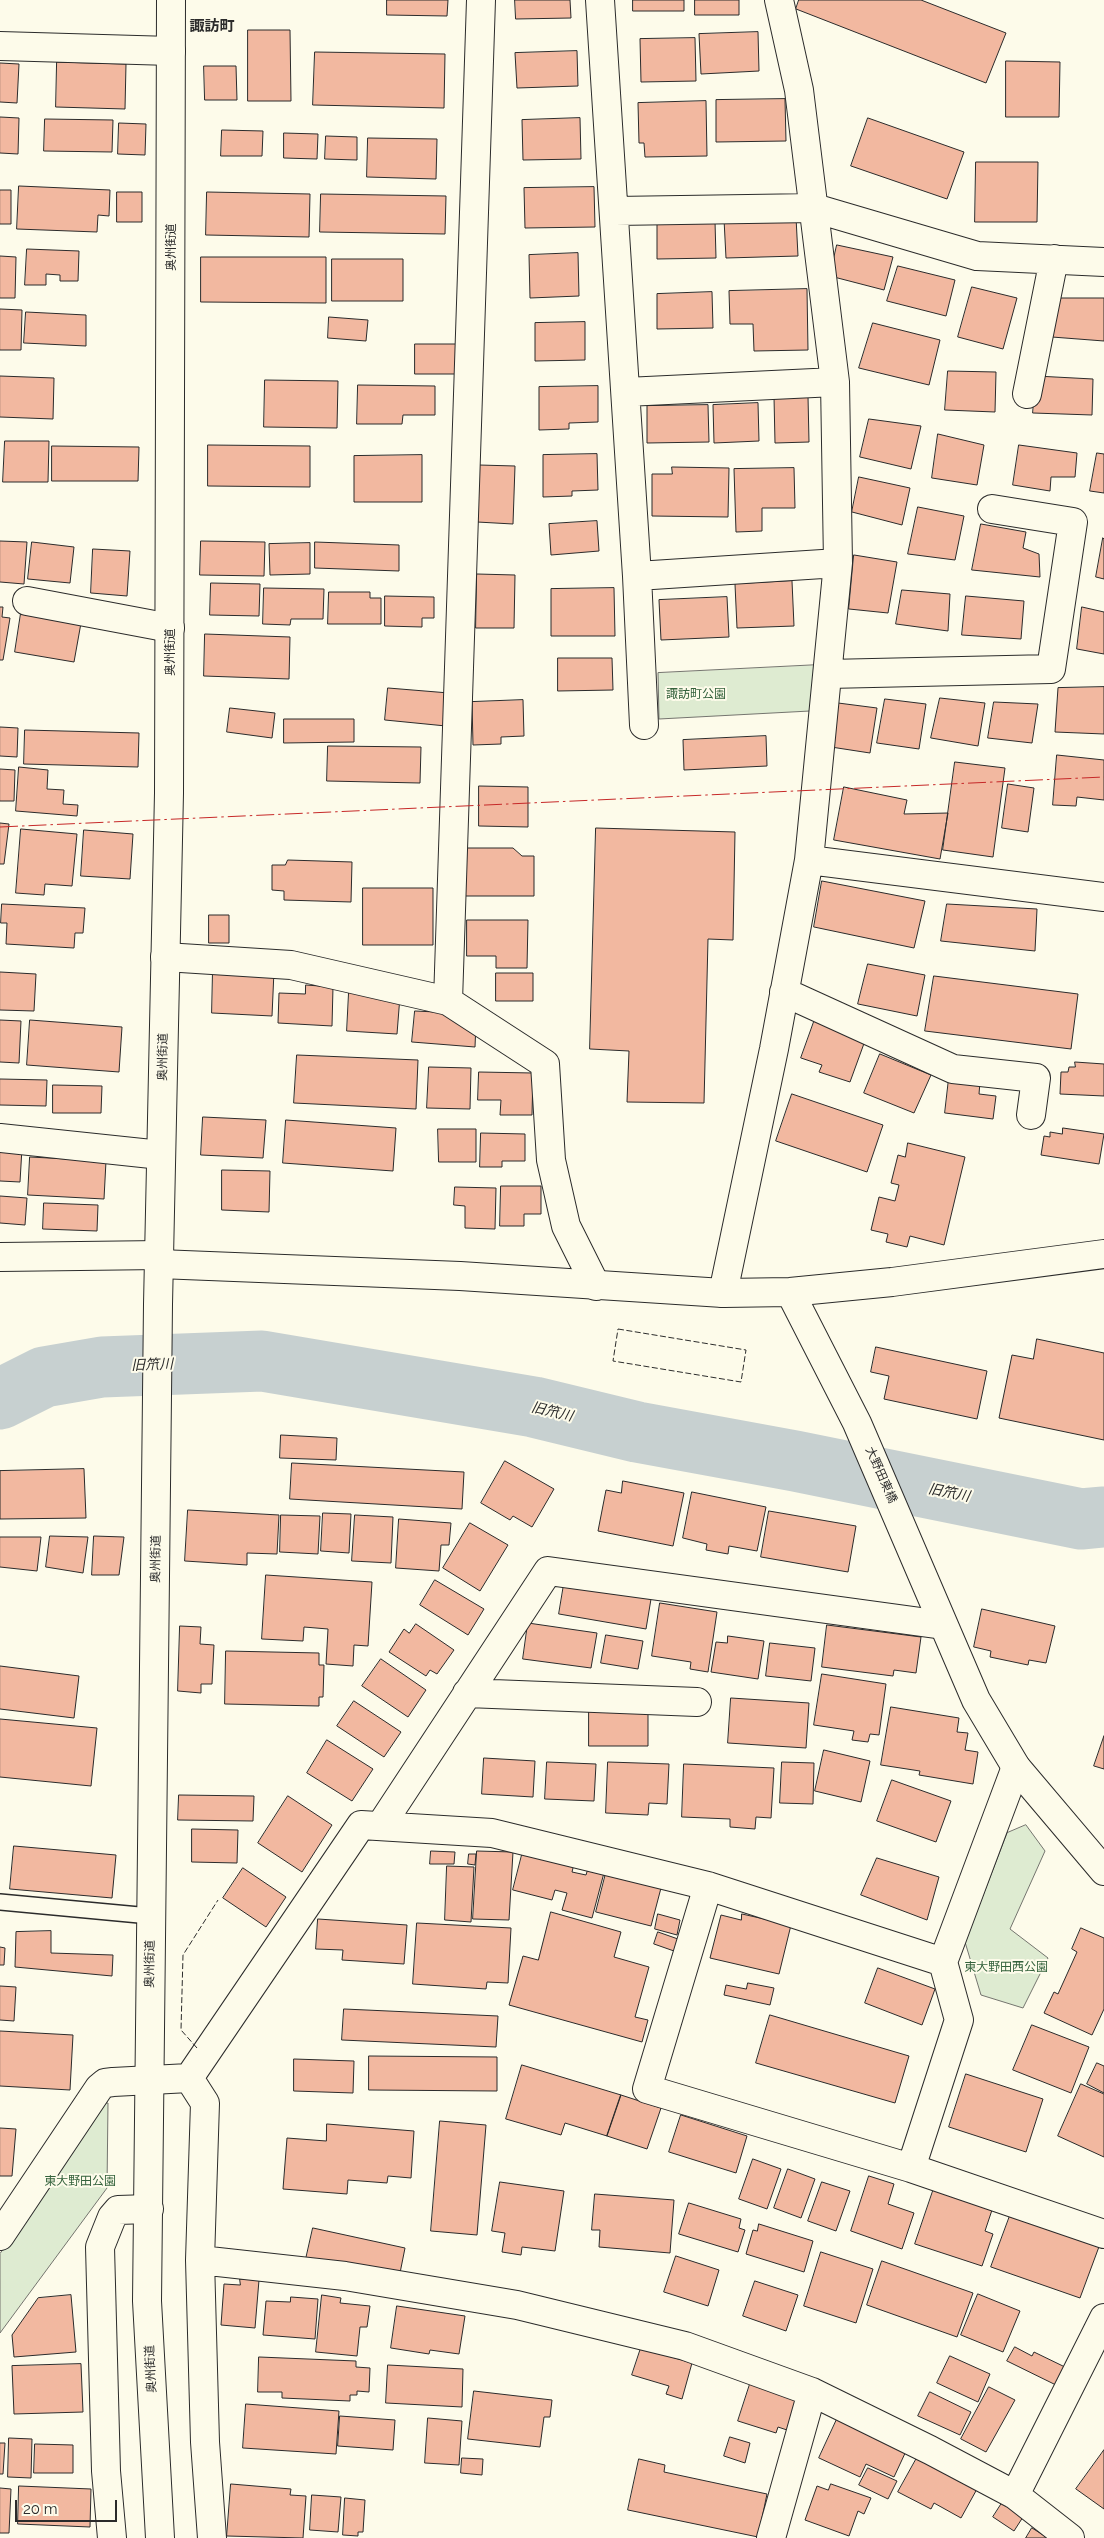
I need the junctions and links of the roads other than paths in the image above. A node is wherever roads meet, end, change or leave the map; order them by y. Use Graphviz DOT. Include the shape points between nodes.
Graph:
graph roads {
  1 [pos="172,0"];
  2 [pos="481,0"];
  3 [pos="600,0"];
  4 [pos="779,0"];
  5 [pos="0,46"];
  6 [pos="172,51"];
  7 [pos="814,208"];
  8 [pos="614,211"];
  9 [pos="1054,259"];
  10 [pos="1104,262"];
  11 [pos="835,382"];
  12 [pos="626,392"];
  13 [pos="1027,394"];
  14 [pos="992,509"];
  15 [pos="838,563"];
  16 [pos="637,576"];
  17 [pos="27,601"];
  18 [pos="170,628"];
  19 [pos="828,674"];
  20 [pos="644,725"];
  21 [pos="809,860"];
  22 [pos="1104,898"];
  23 [pos="165,957"];
  24 [pos="784,992"];
  25 [pos="448,1001"];
  26 [pos="1031,1115"];
  27 [pos="0,1138"];
  28 [pos="161,1155"];
  29 [pos="1104,1254"];
  30 [pos="0,1257"];
  31 [pos="160,1259"];
  32 [pos="596,1286"];
  33 [pos="790,1292"];
  34 [pos="723,1293"];
  35 [pos="943,1625"];
  36 [pos="467,1693"];
  37 [pos="697,1702"];
  38 [pos="1016,1767"];
  39 [pos="381,1825"];
  40 [pos="1104,1871"];
  41 [pos="708,1886"];
  42 [pos="0,1902"];
  43 [pos="150,1916"];
  44 [pos="943,1962"];
  45 [pos="189,2078"];
  46 [pos="150,2081"];
  47 [pos="911,2168"];
  48 [pos="149,2209"];
  49 [pos="1104,2234"];
  50 [pos="0,2236"];
  51 [pos="200,2260"];
  52 [pos="1104,2318"];
  53 [pos="812,2392"];
  54 [pos="1015,2495"];
  55 [pos="112,2538"];
  56 [pos="160,2538"];
  57 [pos="212,2538"];
  58 [pos="772,2538"];
  59 [pos="1070,2538"];
  1 -- 6 [label="street, 奥州街道"];
  2 -- 25 [label="street"];
  3 -- 8 [label="street"];
  4 -- 7 [label="street" via="799,90"];
  5 -- 6 [label="street"];
  6 -- 18 [label="street, 奥州街道"];
  7 -- 8 [label="street"];
  7 -- 9 [label="street" via="977,256"];
  7 -- 11 [label="street"];
  8 -- 12 [label="street"];
  9 -- 10 [label="street"];
  9 -- 13 [label="street"];
  11 -- 12 [label="street"];
  11 -- 15 [label="street"];
  12 -- 16 [label="street"];
  14 -- 19 [label="street" via="1073,522 1051,669"];
  15 -- 16 [label="street"];
  15 -- 19 [label="street"];
  16 -- 20 [label="street"];
  17 -- 18 [label="street"];
  18 -- 23 [label="street, 奥州街道"];
  19 -- 21 [label="street"];
  21 -- 22 [label="street"];
  21 -- 24 [label="street"];
  23 -- 25 [label="street" via="291,965"];
  23 -- 28 [label="street, 奥州街道"];
  24 -- 26 [label="street" via="953,1069 1036,1078"];
  24 -- 34 [label="street"];
  25 -- 32 [label="street" via="545,1064 551,1160 566,1226"];
  27 -- 28 [label="street"];
  28 -- 31 [label="street, 奥州街道"];
  29 -- 33 [label="street"];
  30 -- 31 [label="street"];
  31 -- 32 [label="street"];
  31 -- 43 [label="street, 奥州街道"];
  32 -- 34 [label="street"];
  33 -- 34 [label="street"];
  33 -- 35 [label="street, 大野田東橋" via="857,1423"];
  35 -- 36 [label="street" via="548,1571"];
  35 -- 38 [label="street, 大野田東橋" via="976,1700"];
  36 -- 37 [label="street"];
  36 -- 39 [label="street"];
  38 -- 40 [label="street, 大野田東橋"];
  38 -- 44 [label="street"];
  39 -- 41 [label="street" via="492,1832"];
  39 -- 45 [label="street" via="361,1825"];
  41 -- 44 [label="street"];
  41 -- 47 [label="street" via="647,2089"];
  42 -- 43 [label="lane"];
  43 -- 46 [label="street, 奥州街道"];
  44 -- 47 [label="street" via="959,2020"];
  45 -- 46 [label="street"];
  45 -- 51 [label="street" via="205,2103"];
  46 -- 48 [label="street, 奥州街道"];
  46 -- 50 [label="street" via="105,2083 99,2088"];
  47 -- 49 [label="street"];
  48 -- 55 [label="street" via="118,2210 100,2247 106,2471"];
  48 -- 56 [label="street, 奥州街道" via="147,2301"];
  51 -- 53 [label="street" via="345,2276 518,2304 685,2346"];
  51 -- 57 [label="street" via="204,2442"];
  52 -- 54 [label="street"];
  53 -- 54 [label="street"];
  53 -- 58 [label="street"];
  54 -- 59 [label="street"];
}
